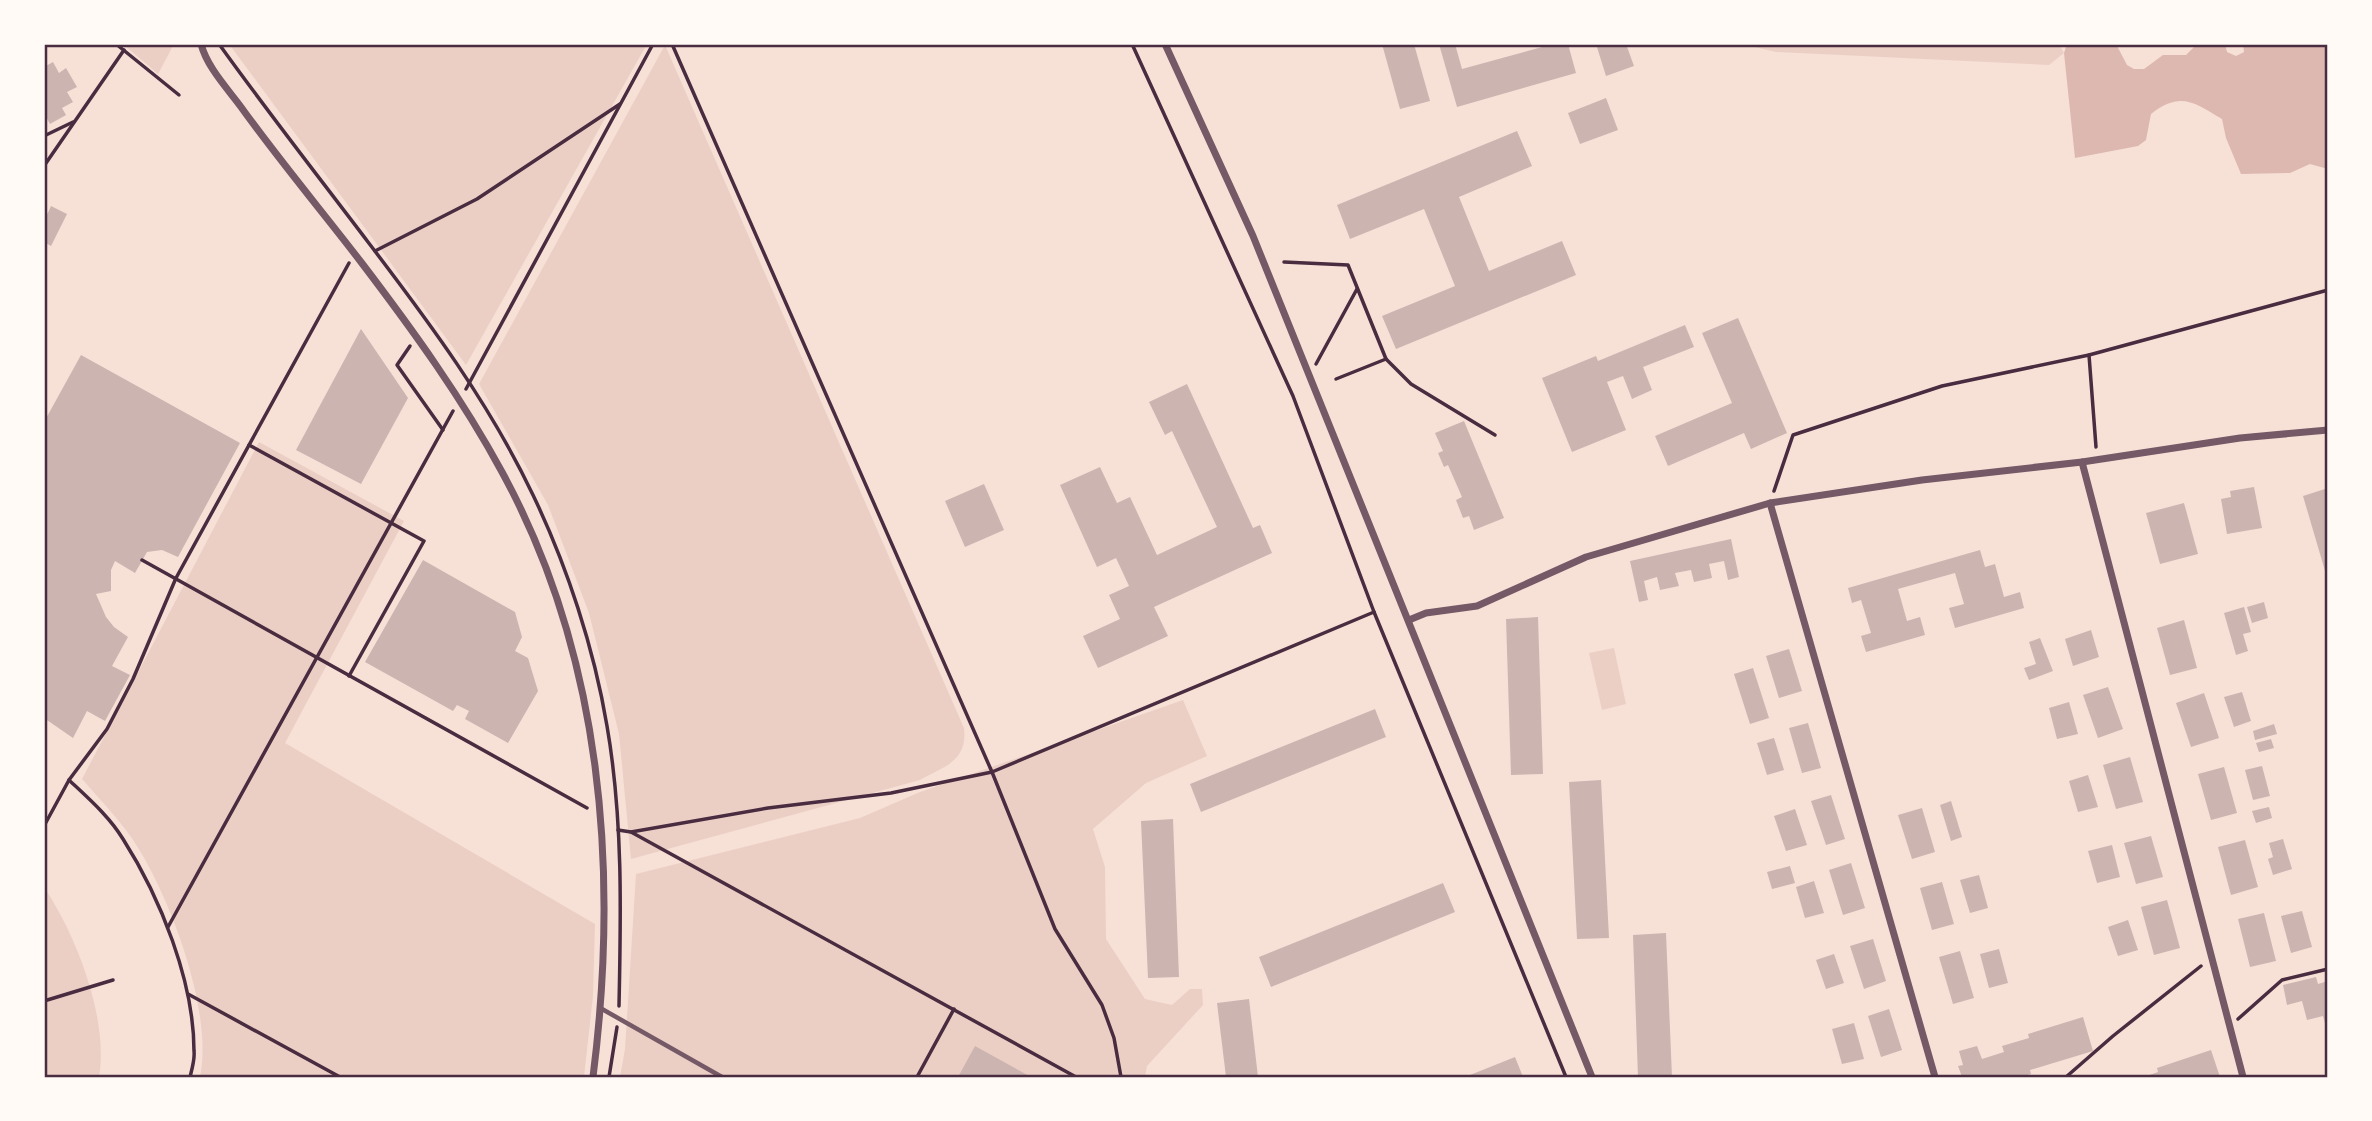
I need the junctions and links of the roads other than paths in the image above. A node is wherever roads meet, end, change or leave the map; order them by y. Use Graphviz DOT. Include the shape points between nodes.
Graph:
graph roads {
  1 [pos="201,44"];
  2 [pos="1165,44"];
  3 [pos="2328,429"];
  4 [pos="2082,462"];
  5 [pos="1770,503"];
  6 [pos="1409,620"];
  7 [pos="602,1009"];
  8 [pos="593,1077"];
  9 [pos="722,1077"];
  10 [pos="1592,1077"];
  11 [pos="1935,1077"];
  12 [pos="2242,1077"];
  1 -- 7 [label="street" via="241,108 417,337 516,499 554,594 584,696 601,812"];
  2 -- 6 [label="street" via="1253,236"];
  3 -- 4 [label="street"];
  4 -- 5 [label="street"];
  4 -- 12 [label="street"];
  5 -- 6 [label="street" via="1587,557 1477,606"];
  5 -- 11 [label="street"];
  6 -- 10 [label="street"];
  7 -- 8 [label="street"];
  7 -- 9 [label="lane"];
}
